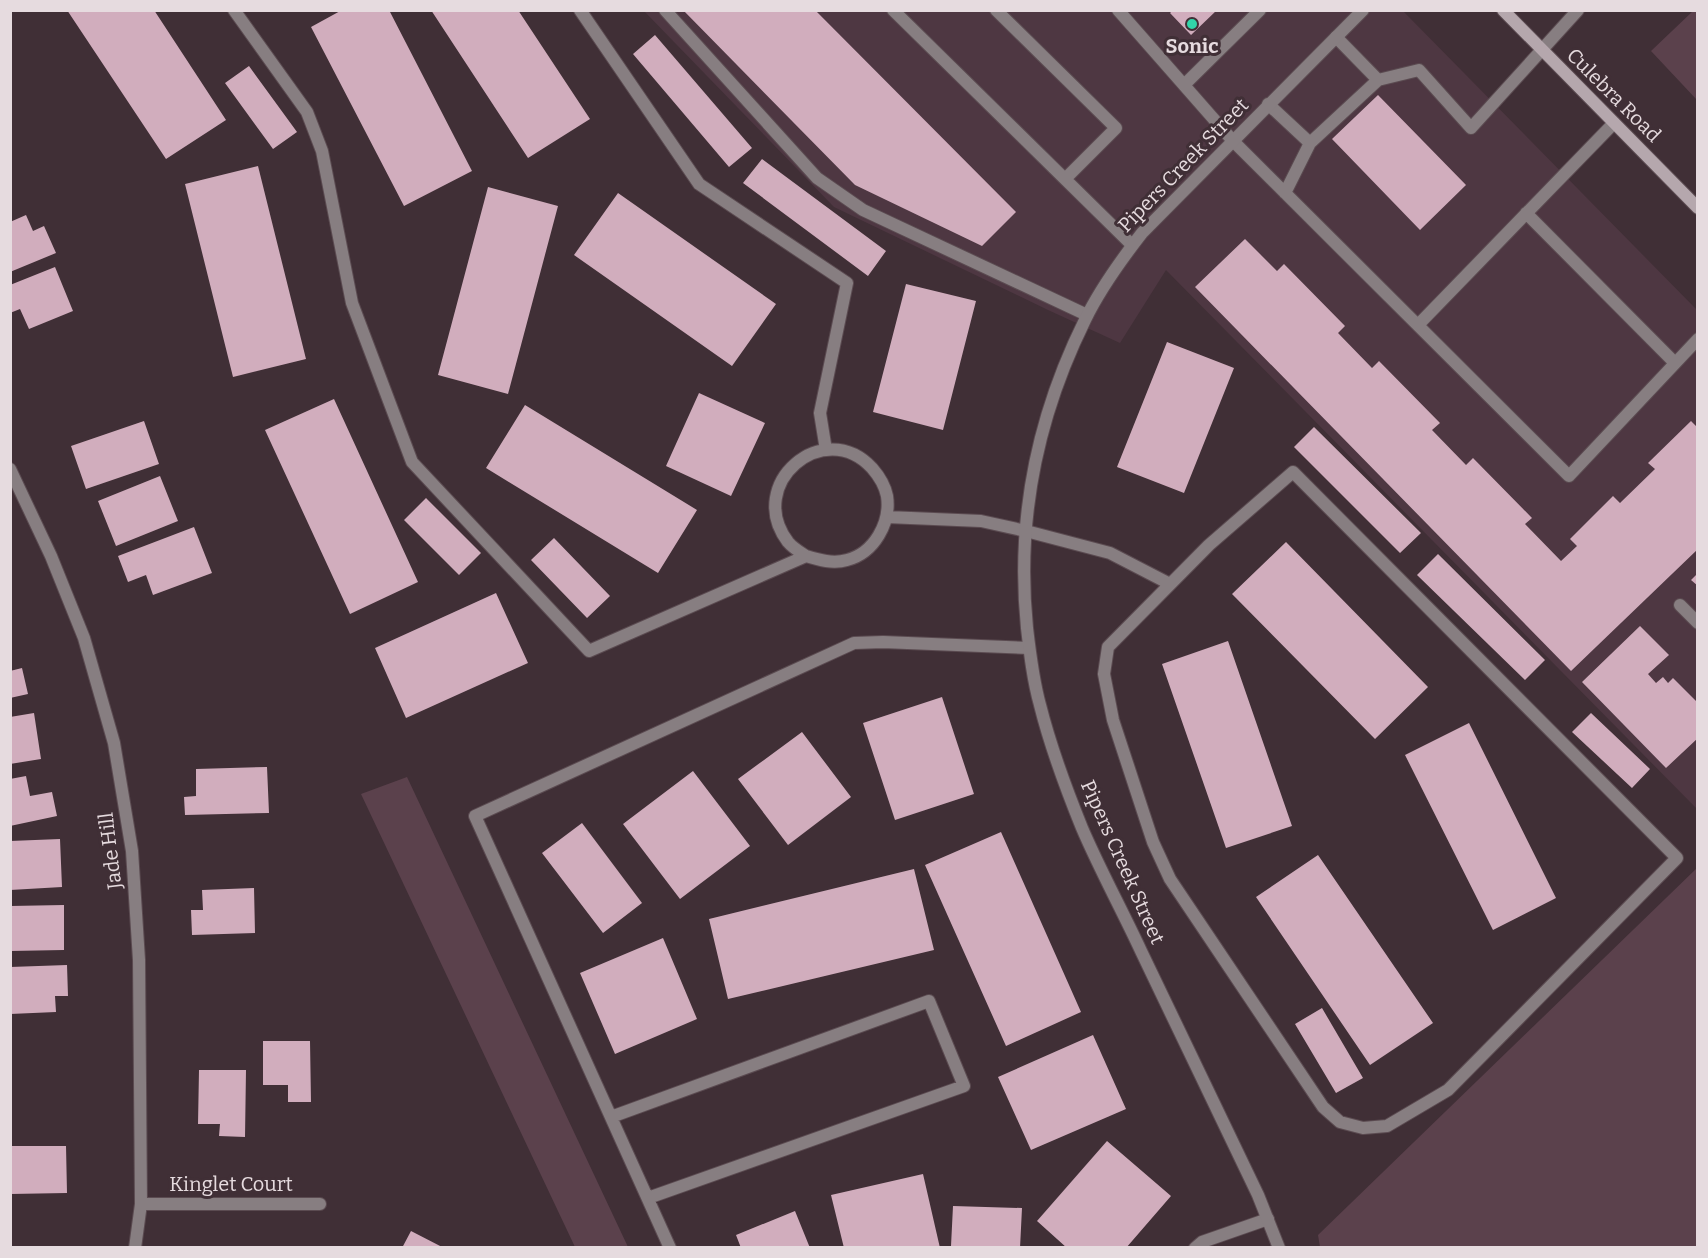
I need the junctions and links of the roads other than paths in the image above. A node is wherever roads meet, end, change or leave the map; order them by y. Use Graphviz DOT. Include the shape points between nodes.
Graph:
graph roads {
  1 [pos="234,10"];
  2 [pos="580,10"];
  3 [pos="665,10"];
  4 [pos="893,10"];
  5 [pos="996,10"];
  6 [pos="1118,10"];
  7 [pos="1260,10"];
  8 [pos="1363,10"];
  9 [pos="1503,10"];
  10 [pos="1578,10"];
  11 [pos="1336,37"];
  12 [pos="1542,50"];
  13 [pos="1378,80"];
  14 [pos="1184,85"];
  15 [pos="1269,104"];
  16 [pos="1614,123"];
  17 [pos="1233,141"];
  18 [pos="1310,143"];
  19 [pos="1065,179"];
  20 [pos="1285,193"];
  21 [pos="1698,208"];
  22 [pos="1527,213"];
  23 [pos="1132,245"];
  24 [pos="1088,315"];
  25 [pos="1418,326"];
  26 [pos="1698,339"];
  27 [pos="1675,363"];
  28 [pos="826,450"];
  29 [pos="10,469"];
  30 [pos="887,517"];
  31 [pos="1026,531"];
  32 [pos="806,556"];
  33 [pos="1170,584"];
  34 [pos="1680,605"];
  35 [pos="1698,623"];
  36 [pos="1029,648"];
  37 [pos="611,1117"];
  38 [pos="648,1198"];
  39 [pos="141,1204"];
  40 [pos="320,1204"];
  41 [pos="1268,1219"];
  42 [pos="135,1248"];
  43 [pos="670,1248"];
  44 [pos="1195,1248"];
  45 [pos="1279,1248"];
  1 -- 32 [label="street" via="307,112 322,151 352,303 412,462 589,651"];
  2 -- 28 [label="street" via="699,184 847,283 820,413"];
  3 -- 24 [label="street" via="817,178 862,210"];
  4 -- 19 [label="street"];
  5 -- 19 [label="street" via="1116,128"];
  6 -- 14 [label="street"];
  7 -- 14 [label="street"];
  8 -- 11 [label="street, Pipers Creek Street"];
  9 -- 12 [label="main road, Culebra Road"];
  10 -- 12 [label="street"];
  11 -- 13 [label="street"];
  11 -- 15 [label="street, Pipers Creek Street"];
  12 -- 13 [label="street" via="1471,128 1419,70"];
  12 -- 16 [label="main road, Culebra Road"];
  13 -- 18 [label="street"];
  14 -- 17 [label="street"];
  15 -- 17 [label="street, Pipers Creek Street"];
  15 -- 18 [label="street"];
  16 -- 21 [label="main road, Culebra Road"];
  16 -- 22 [label="street"];
  17 -- 20 [label="street"];
  17 -- 23 [label="street, Pipers Creek Street"];
  18 -- 20 [label="street"];
  19 -- 23 [label="street"];
  20 -- 25 [label="street"];
  22 -- 25 [label="street"];
  22 -- 27 [label="street"];
  23 -- 24 [label="street, Pipers Creek Street"];
  24 -- 31 [label="street, Pipers Creek Street" via="1062,370 1044,423 1031,478"];
  25 -- 27 [label="street" via="1569,476"];
  26 -- 27 [label="street"];
  28 -- 30 [label="street" via="846,451 865,461 880,476 887,495"];
  28 -- 32 [label="street" via="805,456 789,468 778,486 775,506 779,526 789,544"];
  29 -- 39 [label="street, Jade Hill" via="84,638 114,743 132,851 139,960"];
  30 -- 31 [label="street" via="981,520"];
  30 -- 32 [label="street" via="879,536 866,551 847,560 826,562"];
  31 -- 33 [label="street" via="1110,554"];
  31 -- 36 [label="street, Pipers Creek Street" via="1024,594"];
  33 -- 33 [label="street" via="1293,472 1677,858 1448,1090 1387,1126 1363,1128 1340,1122 1323,1107 1170,879 1153,842 1113,720 1104,674 1108,647"];
  34 -- 35 [label="street"];
  36 -- 37 [label="street" via="854,643 475,816"];
  36 -- 41 [label="street, Pipers Creek Street" via="1039,704 1082,828"];
  37 -- 38 [label="street"];
  37 -- 38 [label="street" via="929,1001 964,1086"];
  38 -- 43 [label="street"];
  39 -- 40 [label="street, Kinglet Court"];
  39 -- 42 [label="street, Jade Hill"];
  41 -- 44 [label="street"];
  41 -- 45 [label="street, Pipers Creek Street"];
}
